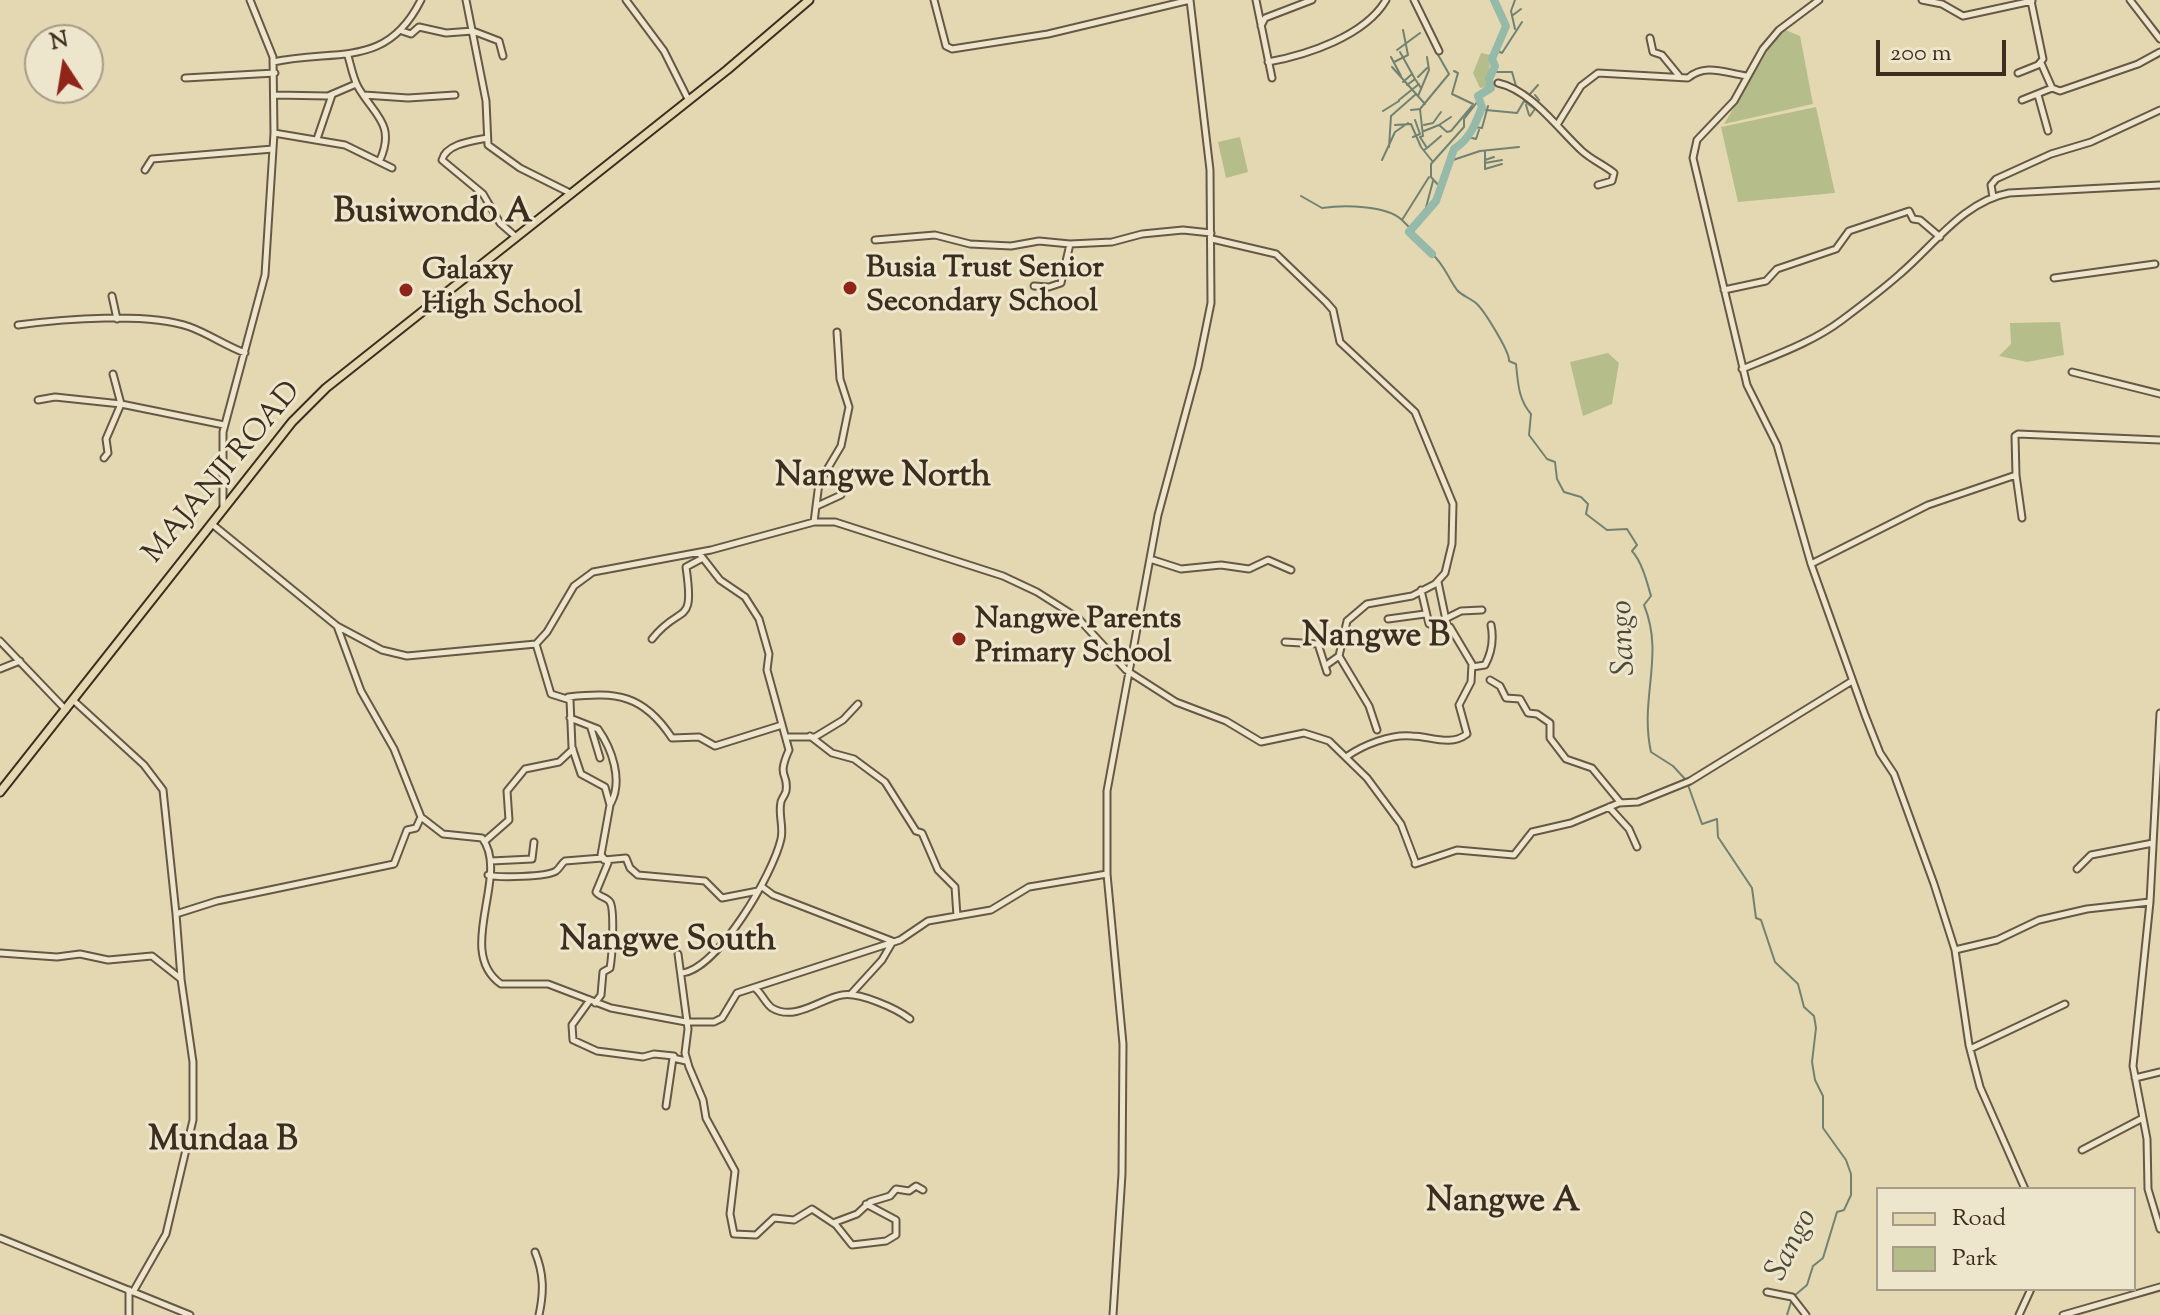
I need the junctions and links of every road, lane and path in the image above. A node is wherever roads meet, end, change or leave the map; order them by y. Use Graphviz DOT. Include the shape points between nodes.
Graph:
graph roads {
  1 [pos="250,0"];
  2 [pos="421,0"];
  3 [pos="466,0"];
  4 [pos="626,0"];
  5 [pos="809,0"];
  6 [pos="934,0"];
  7 [pos="1190,0"];
  8 [pos="1256,0"];
  9 [pos="1312,0"];
  10 [pos="1386,0"];
  11 [pos="1414,0"];
  12 [pos="1819,0"];
  13 [pos="1922,0"];
  14 [pos="2130,0"];
  15 [pos="2032,1"];
  16 [pos="1258,13"];
  17 [pos="1265,18"];
  18 [pos="1261,26"];
  19 [pos="402,31"];
  20 [pos="473,31"];
  21 [pos="1650,38"];
  22 [pos="2160,39"];
  23 [pos="1439,51"];
  24 [pos="2160,52"];
  25 [pos="348,56"];
  26 [pos="503,56"];
  27 [pos="273,62"];
  28 [pos="1268,62"];
  29 [pos="2041,63"];
  30 [pos="275,73"];
  31 [pos="2018,73"];
  32 [pos="1747,76"];
  33 [pos="185,78"];
  34 [pos="1272,78"];
  35 [pos="1681,78"];
  36 [pos="1498,83"];
  37 [pos="356,84"];
  38 [pos="2052,88"];
  39 [pos="275,95"];
  40 [pos="332,95"];
  41 [pos="363,95"];
  42 [pos="455,95"];
  43 [pos="2038,95"];
  44 [pos="2022,100"];
  45 [pos="689,101"];
  46 [pos="2160,110"];
  47 [pos="1556,121"];
  48 [pos="2048,131"];
  49 [pos="274,133"];
  50 [pos="487,138"];
  51 [pos="317,139"];
  52 [pos="273,149"];
  53 [pos="380,160"];
  54 [pos="392,168"];
  55 [pos="145,170"];
  56 [pos="1598,185"];
  57 [pos="2160,185"];
  58 [pos="570,193"];
  59 [pos="1993,197"];
  60 [pos="515,236"];
  61 [pos="1212,236"];
  62 [pos="1940,237"];
  63 [pos="875,240"];
  64 [pos="1070,244"];
  65 [pos="2155,264"];
  66 [pos="2054,278"];
  67 [pos="1034,286"];
  68 [pos="1724,290"];
  69 [pos="112,296"];
  70 [pos="117,319"];
  71 [pos="18,325"];
  72 [pos="837,332"];
  73 [pos="245,353"];
  74 [pos="1742,369"];
  75 [pos="2072,372"];
  76 [pos="113,374"];
  77 [pos="2160,394"];
  78 [pos="38,400"];
  79 [pos="121,404"];
  80 [pos="224,425"];
  81 [pos="2160,440"];
  82 [pos="104,458"];
  83 [pos="2016,475"];
  84 [pos="841,495"];
  85 [pos="817,506"];
  86 [pos="223,509"];
  87 [pos="2022,518"];
  88 [pos="814,522"];
  89 [pos="212,524"];
  90 [pos="700,555"];
  91 [pos="1150,559"];
  92 [pos="1811,564"];
  93 [pos="1291,570"];
  94 [pos="1437,581"];
  95 [pos="1421,590"];
  96 [pos="1482,610"];
  97 [pos="1425,614"];
  98 [pos="1388,619"];
  99 [pos="1446,622"];
  100 [pos="1491,625"];
  101 [pos="337,626"];
  102 [pos="652,639"];
  103 [pos="0,641"];
  104 [pos="1285,642"];
  105 [pos="536,644"];
  106 [pos="1339,656"];
  107 [pos="20,661"];
  108 [pos="1472,667"];
  109 [pos="0,669"];
  110 [pos="1126,670"];
  111 [pos="1490,680"];
  112 [pos="1852,681"];
  113 [pos="567,698"];
  114 [pos="73,700"];
  115 [pos="858,704"];
  116 [pos="66,710"];
  117 [pos="2160,713"];
  118 [pos="569,718"];
  119 [pos="782,725"];
  120 [pos="591,728"];
  121 [pos="1377,730"];
  122 [pos="810,736"];
  123 [pos="786,737"];
  124 [pos="573,749"];
  125 [pos="1346,757"];
  126 [pos="600,758"];
  127 [pos="0,792"];
  128 [pos="1615,800"];
  129 [pos="1625,802"];
  130 [pos="610,805"];
  131 [pos="1608,807"];
  132 [pos="421,817"];
  133 [pos="485,841"];
  134 [pos="534,842"];
  135 [pos="2153,843"];
  136 [pos="1637,847"];
  137 [pos="603,859"];
  138 [pos="491,861"];
  139 [pos="2077,869"];
  140 [pos="1107,874"];
  141 [pos="488,875"];
  142 [pos="760,889"];
  143 [pos="2150,902"];
  144 [pos="176,914"];
  145 [pos="957,916"];
  146 [pos="894,942"];
  147 [pos="1955,950"];
  148 [pos="0,953"];
  149 [pos="678,954"];
  150 [pos="682,973"];
  151 [pos="181,979"];
  152 [pos="755,988"];
  153 [pos="851,994"];
  154 [pos="592,1002"];
  155 [pos="2065,1004"];
  156 [pos="910,1019"];
  157 [pos="686,1022"];
  158 [pos="1970,1049"];
  159 [pos="674,1056"];
  160 [pos="687,1061"];
  161 [pos="2160,1072"];
  162 [pos="2135,1078"];
  163 [pos="666,1106"];
  164 [pos="2143,1118"];
  165 [pos="2082,1150"];
  166 [pos="2024,1187"];
  167 [pos="923,1190"];
  168 [pos="866,1204"];
  169 [pos="833,1223"];
  170 [pos="2160,1229"];
  171 [pos="0,1238"];
  172 [pos="535,1252"];
  173 [pos="2160,1287"];
  174 [pos="131,1291"];
  175 [pos="2030,1291"];
  176 [pos="1767,1292"];
  177 [pos="129,1315"];
  178 [pos="190,1315"];
  179 [pos="539,1315"];
  180 [pos="1113,1315"];
  181 [pos="1806,1315"];
  182 [pos="2019,1315"];
  183 [pos="2063,1315"];
  1 -- 27 [label="street"];
  2 -- 19 [label="street"];
  3 -- 20 [label="street"];
  4 -- 45 [label="street" via="664,51"];
  5 -- 45 [label="main road, MAJANJI ROAD"];
  6 -- 7 [label="street" via="948,49 1048,34"];
  7 -- 61 [label="street" via="1210,170"];
  8 -- 16 [label="street"];
  9 -- 17 [label="street"];
  10 -- 28 [label="street" via="1338,39"];
  11 -- 23 [label="street"];
  12 -- 32 [label="street" via="1779,30"];
  13 -- 15 [label="street" via="1963,16"];
  14 -- 22 [label="street"];
  15 -- 29 [label="street"];
  16 -- 17 [label="street"];
  16 -- 18 [label="street"];
  17 -- 18 [label="street"];
  18 -- 28 [label="street"];
  19 -- 20 [label="street"];
  19 -- 25 [label="street"];
  20 -- 26 [label="street" via="499,41"];
  20 -- 50 [label="street"];
  21 -- 35 [label="street" via="1653,52"];
  24 -- 38 [label="street" via="2071,89"];
  25 -- 27 [label="street"];
  25 -- 37 [label="street"];
  27 -- 30 [label="street"];
  28 -- 34 [label="street"];
  29 -- 31 [label="street"];
  29 -- 38 [label="street"];
  30 -- 33 [label="street"];
  30 -- 39 [label="street"];
  32 -- 35 [label="street" via="1708,68"];
  32 -- 68 [label="street" via="1732,104 1693,150"];
  35 -- 47 [label="street" via="1598,73 1581,86"];
  36 -- 47 [label="street"];
  37 -- 40 [label="street"];
  37 -- 41 [label="street"];
  38 -- 43 [label="street"];
  39 -- 40 [label="street"];
  39 -- 49 [label="street"];
  40 -- 51 [label="street"];
  41 -- 42 [label="street"];
  41 -- 53 [label="street" via="379,114 387,140"];
  43 -- 44 [label="street"];
  43 -- 48 [label="street"];
  45 -- 58 [label="main road, MAJANJI ROAD"];
  46 -- 59 [label="street" via="1996,179"];
  47 -- 56 [label="street" via="1586,155 1614,173 1612,181"];
  49 -- 51 [label="street"];
  49 -- 52 [label="street"];
  50 -- 58 [label="street" via="488,145 520,168"];
  50 -- 60 [label="street" via="453,147 442,160 483,194 500,223"];
  51 -- 53 [label="street"];
  52 -- 55 [label="street" via="152,159"];
  52 -- 73 [label="street" via="267,258"];
  53 -- 54 [label="street"];
  57 -- 59 [label="street"];
  58 -- 60 [label="main road, MAJANJI ROAD"];
  59 -- 62 [label="street"];
  60 -- 86 [label="main road, MAJANJI ROAD" via="326,388"];
  61 -- 64 [label="street" via="1183,230"];
  61 -- 91 [label="street" via="1205,338 1169,465"];
  61 -- 94 [label="street" via="1268,250 1289,264 1333,310 1340,342 1415,412 1453,504 1450,555"];
  62 -- 68 [label="street" via="1909,211 1849,231 1836,249 1777,269 1766,281"];
  62 -- 74 [label="street" via="1840,322"];
  63 -- 64 [label="street" via="935,235 997,246 1053,240"];
  64 -- 67 [label="street" via="1061,283"];
  65 -- 66 [label="street"];
  68 -- 74 [label="street"];
  69 -- 70 [label="street"];
  70 -- 71 [label="street"];
  70 -- 73 [label="street" via="187,326"];
  72 -- 85 [label="street" via="840,379 849,407 841,446 819,483"];
  73 -- 80 [label="street"];
  74 -- 92 [label="street" via="1777,445"];
  75 -- 77 [label="street"];
  76 -- 79 [label="street"];
  78 -- 79 [label="street"];
  79 -- 80 [label="street"];
  79 -- 82 [label="street"];
  80 -- 86 [label="street"];
  81 -- 83 [label="street" via="2018,434"];
  83 -- 87 [label="street"];
  83 -- 92 [label="street" via="1928,505"];
  84 -- 85 [label="street"];
  85 -- 88 [label="street"];
  86 -- 89 [label="main road, MAJANJI ROAD"];
  88 -- 90 [label="street"];
  88 -- 110 [label="street" via="857,527 1037,592 1078,618"];
  89 -- 101 [label="street"];
  89 -- 114 [label="main road, MAJANJI ROAD"];
  90 -- 102 [label="street" via="686,567 688,607"];
  90 -- 105 [label="street" via="586,576"];
  90 -- 119 [label="street" via="720,580 745,597 759,619"];
  91 -- 93 [label="street" via="1181,569 1249,569 1268,560"];
  91 -- 110 [label="street"];
  92 -- 112 [label="street"];
  94 -- 95 [label="street"];
  94 -- 99 [label="street"];
  95 -- 97 [label="street"];
  95 -- 106 [label="street" via="1367,604 1347,621"];
  96 -- 99 [label="street" via="1461,611"];
  97 -- 98 [label="street"];
  97 -- 99 [label="street" via="1433,626"];
  99 -- 108 [label="street"];
  100 -- 108 [label="street" via="1489,658 1485,665"];
  101 -- 105 [label="street" via="382,650 407,656"];
  101 -- 132 [label="street" via="366,703 394,749"];
  103 -- 107 [label="street"];
  104 -- 106 [label="street" via="1318,644 1326,669"];
  105 -- 113 [label="street" via="551,694"];
  106 -- 121 [label="street"];
  107 -- 109 [label="street"];
  107 -- 116 [label="street"];
  108 -- 125 [label="street" via="1459,705 1467,734 1463,737 1411,735 1370,743"];
  110 -- 125 [label="street" via="1176,702 1226,721 1261,742 1315,733"];
  110 -- 140 [label="street" via="1107,791"];
  111 -- 128 [label="street" via="1506,698 1520,699 1528,713 1550,723 1550,738 1566,759 1592,768"];
  112 -- 129 [label="street" via="1687,781 1638,802"];
  112 -- 147 [label="street" via="1880,753 1894,774"];
  113 -- 118 [label="street"];
  113 -- 119 [label="street" via="625,696 664,724 672,738 699,737 715,746"];
  114 -- 116 [label="main road, MAJANJI ROAD"];
  114 -- 144 [label="street" via="144,765 163,790"];
  115 -- 122 [label="street" via="829,729"];
  116 -- 127 [label="main road, MAJANJI ROAD"];
  117 -- 135 [label="street"];
  118 -- 120 [label="street"];
  118 -- 124 [label="street"];
  119 -- 123 [label="street"];
  120 -- 126 [label="street"];
  120 -- 130 [label="street" via="601,732 616,773"];
  122 -- 123 [label="street"];
  122 -- 145 [label="street" via="832,753 854,759 889,786 922,833 941,875 955,887"];
  123 -- 142 [label="street" via="781,839"];
  124 -- 130 [label="street" via="583,778 605,787"];
  124 -- 133 [label="street" via="559,762 525,769 507,791 509,820"];
  125 -- 131 [label="street" via="1404,827 1415,862 1457,850 1514,855 1528,834"];
  128 -- 129 [label="street"];
  128 -- 131 [label="street"];
  129 -- 131 [label="street"];
  130 -- 137 [label="street"];
  131 -- 136 [label="street" via="1629,829"];
  132 -- 133 [label="street" via="443,834"];
  132 -- 144 [label="street" via="416,828 407,830 394,864"];
  133 -- 138 [label="street"];
  134 -- 138 [label="street" via="532,859"];
  135 -- 139 [label="street" via="2091,855"];
  135 -- 143 [label="street"];
  137 -- 141 [label="street" via="565,861 547,873 504,879"];
  137 -- 142 [label="street" via="626,858 638,875 705,881 722,898"];
  137 -- 154 [label="street" via="608,863 596,895 607,898 612,907 612,956 610,968 603,972 601,995"];
  138 -- 141 [label="street"];
  140 -- 145 [label="street" via="1029,887 991,910"];
  140 -- 180 [label="street" via="1123,1044"];
  141 -- 154 [label="street" via="481,946 489,974 501,984 548,984"];
  142 -- 146 [label="street"];
  142 -- 150 [label="street" via="747,914 701,967"];
  143 -- 147 [label="street" via="2039,920 1997,940"];
  143 -- 162 [label="street"];
  144 -- 151 [label="street"];
  145 -- 146 [label="street" via="928,921"];
  146 -- 152 [label="street"];
  146 -- 153 [label="street"];
  147 -- 158 [label="street"];
  148 -- 151 [label="street" via="80,954 108,960 152,956"];
  149 -- 150 [label="street"];
  150 -- 157 [label="street"];
  151 -- 174 [label="street" via="193,1062 193,1120 166,1234"];
  152 -- 153 [label="street" via="771,1007 792,1011"];
  152 -- 157 [label="street" via="737,993 718,1021"];
  153 -- 156 [label="street" via="885,1003"];
  154 -- 157 [label="street"];
  154 -- 159 [label="street" via="572,1025 573,1040 597,1051"];
  155 -- 158 [label="street"];
  157 -- 160 [label="street"];
  158 -- 166 [label="street" via="1987,1110"];
  159 -- 160 [label="street"];
  159 -- 163 [label="street"];
  160 -- 169 [label="street" via="706,1118 735,1171 730,1214 734,1234 756,1235 774,1218 794,1220 812,1209"];
  161 -- 162 [label="street"];
  162 -- 164 [label="street"];
  164 -- 165 [label="street"];
  164 -- 170 [label="street" via="2148,1189"];
  167 -- 168 [label="street" via="900,1187"];
  168 -- 169 [label="street" via="857,1214"];
  168 -- 169 [label="street" via="896,1220 896,1235 858,1246 845,1241"];
  171 -- 174 [label="street"];
  172 -- 179 [label="street" via="542,1269"];
  173 -- 183 [label="street"];
  174 -- 177 [label="street"];
  174 -- 178 [label="street"];
  175 -- 182 [label="street"];
  176 -- 181 [label="street" via="1792,1297"];
}
